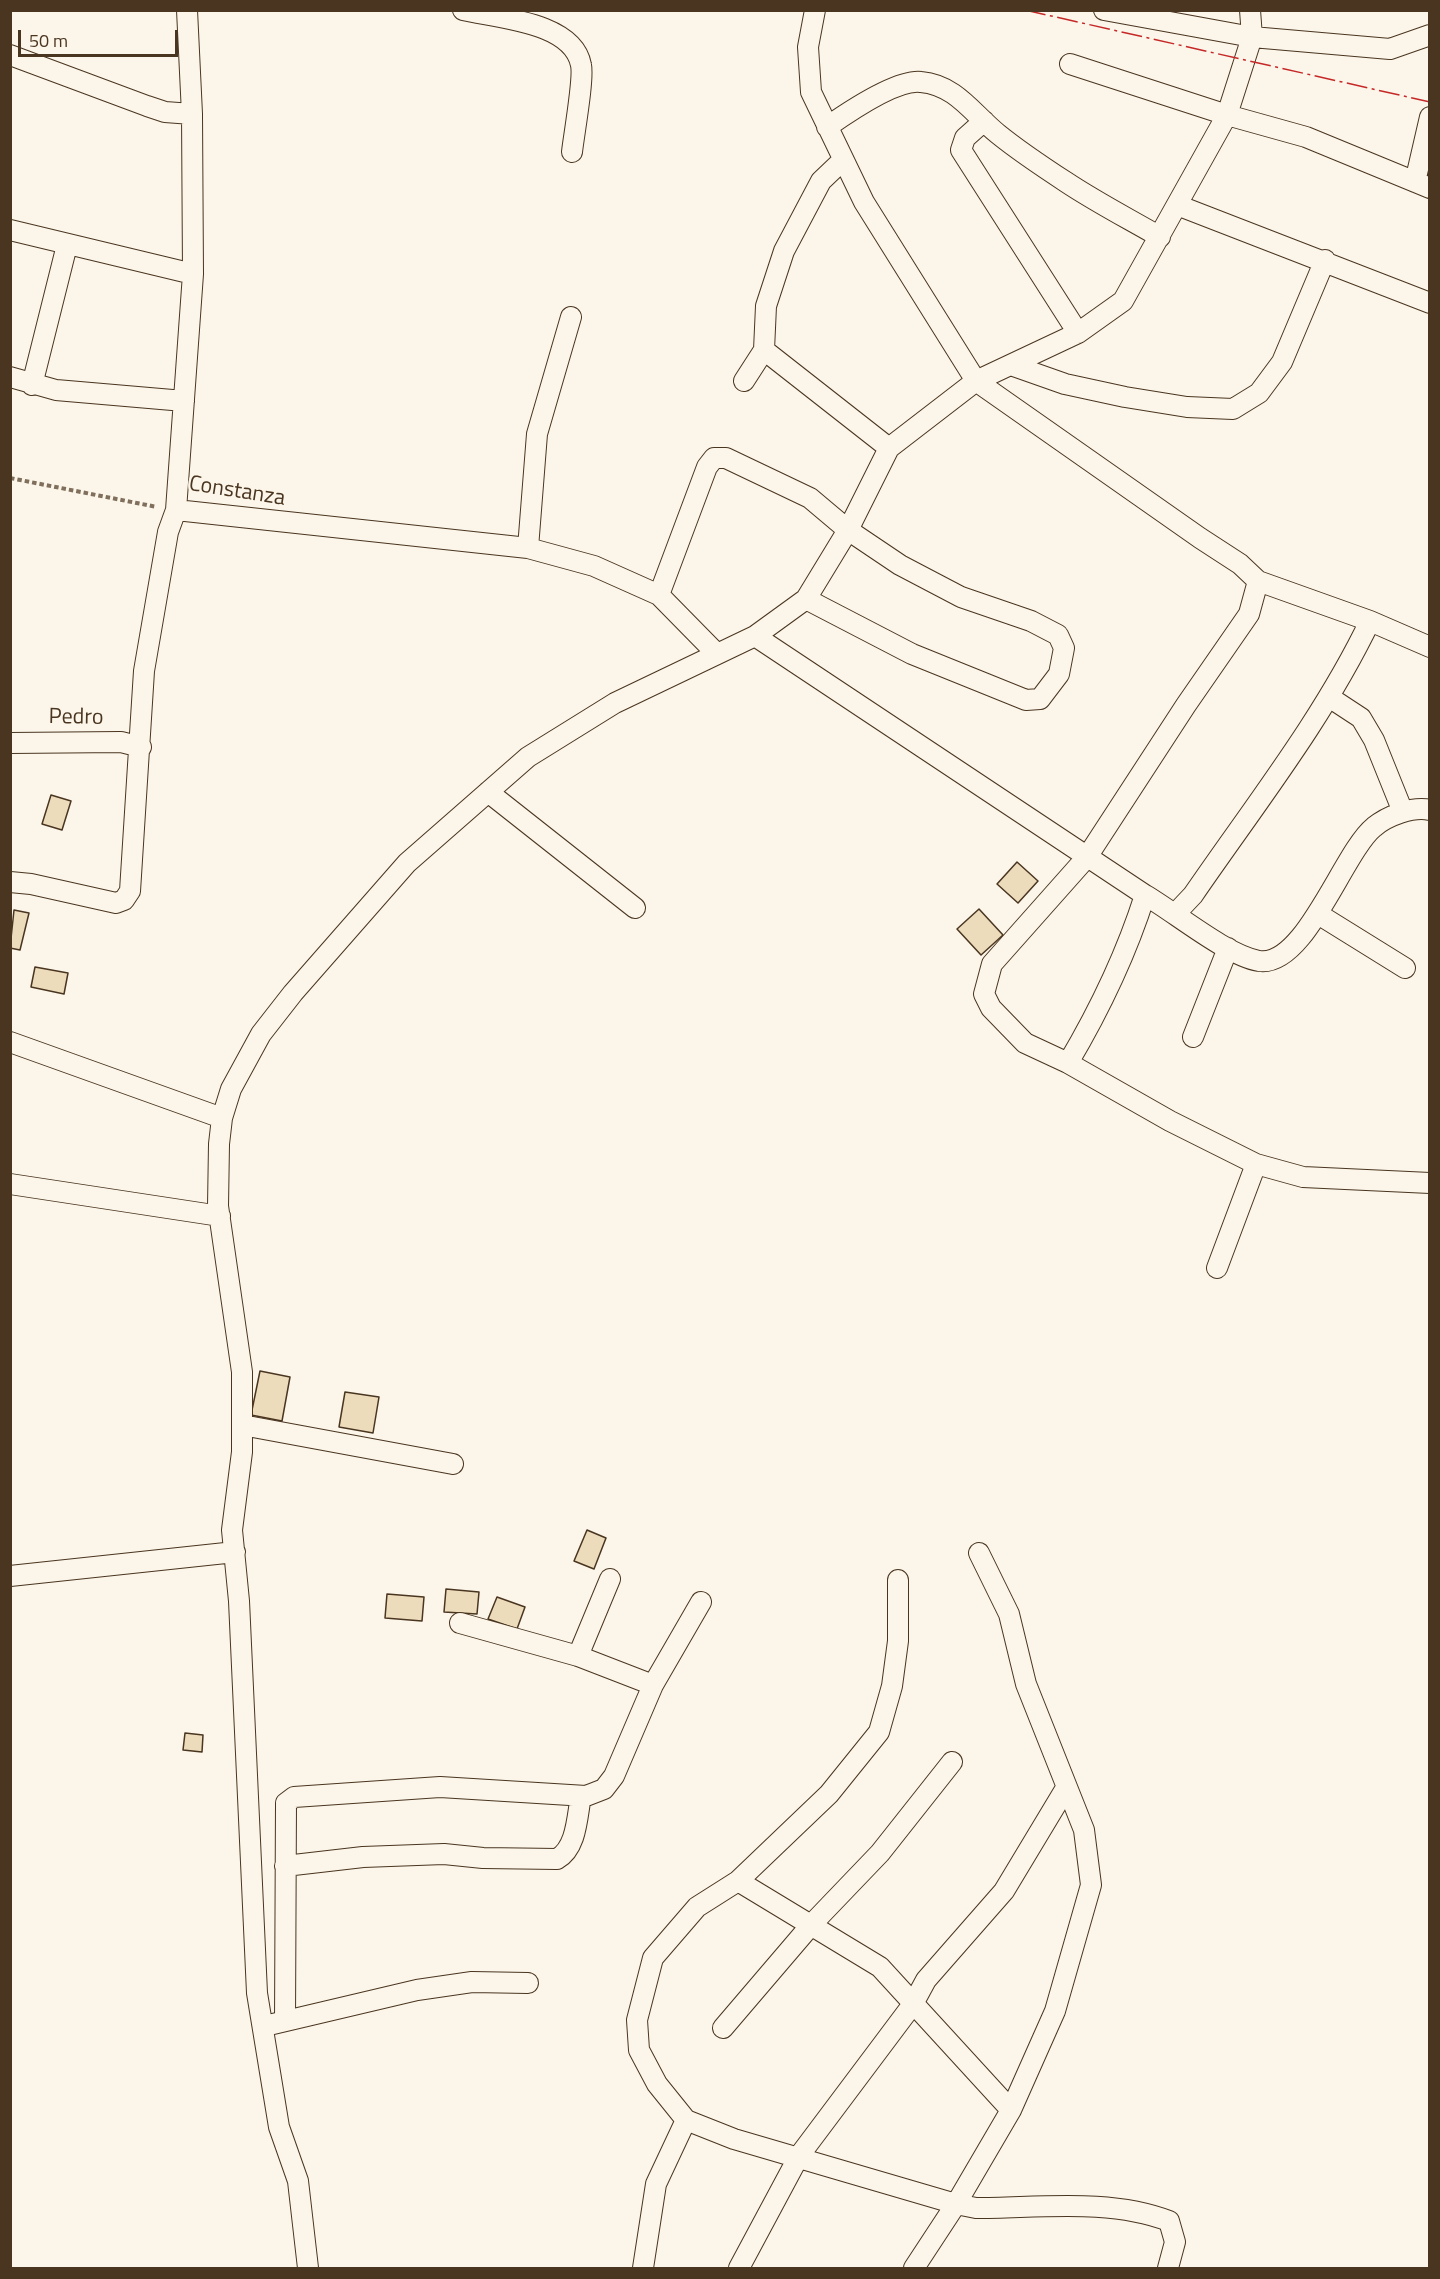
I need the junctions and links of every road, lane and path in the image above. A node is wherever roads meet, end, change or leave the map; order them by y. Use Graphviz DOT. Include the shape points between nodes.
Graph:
graph roads {
  1 [pos="187,10"];
  2 [pos="463,10"];
  3 [pos="815,10"];
  4 [pos="1104,10"];
  5 [pos="1250,10"];
  6 [pos="1430,35"];
  7 [pos="1252,37"];
  8 [pos="10,55"];
  9 [pos="1070,64"];
  10 [pos="192,114"];
  11 [pos="1227,115"];
  12 [pos="1430,117"];
  13 [pos="984,121"];
  14 [pos="827,127"];
  15 [pos="572,152"];
  16 [pos="843,160"];
  17 [pos="1422,185"];
  18 [pos="1177,205"];
  19 [pos="10,230"];
  20 [pos="1160,237"];
  21 [pos="67,245"];
  22 [pos="1325,260"];
  23 [pos="192,274"];
  24 [pos="1430,303"];
  25 [pos="572,317"];
  26 [pos="1078,333"];
  27 [pos="764,350"];
  28 [pos="1011,365"];
  29 [pos="10,376"];
  30 [pos="744,381"];
  31 [pos="976,381"];
  32 [pos="33,385"];
  33 [pos="184,401"];
  34 [pos="890,448"];
  35 [pos="10,478"];
  36 [pos="176,510"];
  37 [pos="848,530"];
  38 [pos="528,548"];
  39 [pos="1258,581"];
  40 [pos="659,595"];
  41 [pos="806,599"];
  42 [pos="1370,621"];
  43 [pos="755,636"];
  44 [pos="1430,647"];
  45 [pos="717,654"];
  46 [pos="1329,697"];
  47 [pos="10,743"];
  48 [pos="141,747"];
  49 [pos="488,792"];
  50 [pos="1430,810"];
  51 [pos="1403,812"];
  52 [pos="1088,857"];
  53 [pos="10,882"];
  54 [pos="1145,895"];
  55 [pos="635,908"];
  56 [pos="1175,914"];
  57 [pos="1318,914"];
  58 [pos="1228,948"];
  59 [pos="1405,968"];
  60 [pos="1193,1037"];
  61 [pos="10,1042"];
  62 [pos="1068,1063"];
  63 [pos="222,1118"];
  64 [pos="1256,1164"];
  65 [pos="1430,1183"];
  66 [pos="10,1184"];
  67 [pos="220,1216"];
  68 [pos="1217,1268"];
  69 [pos="242,1425"];
  70 [pos="453,1464"];
  71 [pos="235,1552"];
  72 [pos="979,1553"];
  73 [pos="10,1576"];
  74 [pos="610,1580"];
  75 [pos="898,1580"];
  76 [pos="700,1602"];
  77 [pos="460,1623"];
  78 [pos="578,1656"];
  79 [pos="653,1685"];
  80 [pos="952,1762"];
  81 [pos="1066,1788"];
  82 [pos="581,1796"];
  83 [pos="285,1866"];
  84 [pos="738,1881"];
  85 [pos="812,1925"];
  86 [pos="528,1983"];
  87 [pos="914,2004"];
  88 [pos="285,2021"];
  89 [pos="262,2026"];
  90 [pos="723,2028"];
  91 [pos="1011,2110"];
  92 [pos="686,2120"];
  93 [pos="799,2156"];
  94 [pos="956,2204"];
  95 [pos="308,2268"];
  96 [pos="643,2268"];
  97 [pos="739,2268"];
  98 [pos="914,2268"];
  99 [pos="1168,2268"];
  1 -- 10 [label="street, Constanza"];
  2 -- 15 [label="street" via="542,26 570,42 581,65"];
  3 -- 14 [label="street" via="808,47 811,92"];
  4 -- 7 [label="street"];
  5 -- 7 [label="street"];
  6 -- 7 [label="street" via="1390,50"];
  7 -- 11 [label="street"];
  8 -- 10 [label="street" via="165,112"];
  9 -- 11 [label="street"];
  10 -- 23 [label="street, Constanza"];
  11 -- 17 [label="street" via="1306,137"];
  11 -- 18 [label="street"];
  12 -- 17 [label="street"];
  13 -- 14 [label="street" via="962,99 939,85 918,81 852,110"];
  13 -- 20 [label="street" via="1078,190"];
  13 -- 26 [label="street" via="965,138 961,150"];
  14 -- 16 [label="street"];
  16 -- 27 [label="street" via="821,181 784,252 766,306"];
  16 -- 31 [label="street" via="864,202"];
  18 -- 20 [label="street"];
  18 -- 22 [label="street"];
  19 -- 21 [label="street"];
  20 -- 26 [label="street" via="1123,301"];
  21 -- 23 [label="street"];
  21 -- 32 [label="street"];
  22 -- 24 [label="street"];
  22 -- 28 [label="street" via="1282,362 1259,393 1233,409 1187,407 1125,397 1065,384"];
  23 -- 33 [label="street, Constanza"];
  25 -- 38 [label="street" via="537,434"];
  26 -- 28 [label="street"];
  27 -- 30 [label="street"];
  27 -- 34 [label="street"];
  28 -- 31 [label="street"];
  29 -- 32 [label="street"];
  31 -- 34 [label="street"];
  31 -- 39 [label="street" via="1240,564"];
  32 -- 33 [label="street"];
  33 -- 36 [label="street, Constanza"];
  34 -- 37 [label="street"];
  35 -- 36 [label="path"];
  36 -- 38 [label="street, Constanza"];
  36 -- 48 [label="street" via="153,607 144,671"];
  37 -- 40 [label="street" via="810,498 726,458 714,458 707,467"];
  37 -- 41 [label="street"];
  37 -- 41 [label="street" via="900,565 961,597 1031,621 1058,635 1065,648 1059,674 1040,699 1026,700 912,654"];
  38 -- 40 [label="street, Constanza" via="594,566"];
  39 -- 42 [label="street"];
  39 -- 52 [label="street" via="1249,614"];
  40 -- 45 [label="street, Constanza"];
  41 -- 43 [label="street"];
  42 -- 44 [label="street"];
  42 -- 46 [label="street"];
  43 -- 45 [label="street"];
  43 -- 52 [label="street"];
  45 -- 49 [label="street" via="606,709 528,757"];
  46 -- 51 [label="street" via="1361,718"];
  46 -- 56 [label="street" via="1193,895"];
  47 -- 48 [label="street, Pedro" via="121,742"];
  48 -- 53 [label="street" via="129,891 124,900 116,903"];
  49 -- 55 [label="street"];
  49 -- 63 [label="street" via="407,862 292,993 261,1034 231,1089"];
  50 -- 51 [label="street"];
  51 -- 57 [label="street" via="1373,827"];
  52 -- 54 [label="street"];
  52 -- 62 [label="street" via="992,964 984,994 991,1008 1025,1043"];
  54 -- 56 [label="street"];
  54 -- 62 [label="street" via="1113,980"];
  56 -- 58 [label="street"];
  57 -- 58 [label="street" via="1284,956 1258,961"];
  57 -- 59 [label="street"];
  58 -- 60 [label="street"];
  61 -- 63 [label="street"];
  62 -- 64 [label="street"];
  63 -- 67 [label="street"];
  64 -- 65 [label="street" via="1303,1177"];
  64 -- 68 [label="street"];
  66 -- 67 [label="street"];
  67 -- 69 [label="street" via="242,1372"];
  69 -- 70 [label="street"];
  69 -- 71 [label="street" via="232,1530"];
  71 -- 73 [label="street"];
  71 -- 89 [label="street"];
  72 -- 81 [label="street" via="1009,1614 1026,1684"];
  74 -- 78 [label="street"];
  75 -- 84 [label="street" via="898,1641 892,1686 879,1732 829,1794"];
  76 -- 79 [label="street"];
  77 -- 78 [label="street"];
  78 -- 79 [label="street"];
  79 -- 82 [label="street" via="614,1776 604,1789"];
  80 -- 85 [label="street" via="880,1853"];
  81 -- 87 [label="street" via="1004,1891 926,1980"];
  81 -- 91 [label="street" via="1084,1830 1092,1886 1055,2011"];
  82 -- 83 [label="street" via="574,1836 565,1854 557,1859 444,1854 363,1857"];
  82 -- 83 [label="street" via="440,1787 294,1797 284,1809"];
  83 -- 88 [label="street"];
  84 -- 85 [label="street"];
  84 -- 92 [label="street" via="697,1907 653,1958 637,2020 639,2050 657,2084"];
  85 -- 87 [label="street" via="880,1967"];
  85 -- 90 [label="street"];
  86 -- 88 [label="street" via="472,1982 417,1990"];
  87 -- 91 [label="street"];
  87 -- 93 [label="street"];
  88 -- 89 [label="street"];
  89 -- 95 [label="street" via="279,2127 298,2181"];
  91 -- 94 [label="street"];
  92 -- 93 [label="street" via="734,2139"];
  92 -- 96 [label="street" via="656,2184"];
  93 -- 94 [label="street"];
  93 -- 97 [label="street"];
  94 -- 98 [label="street"];
  94 -- 99 [label="street" via="976,2208 1096,2207 1149,2213 1169,2221 1175,2242"];
}
